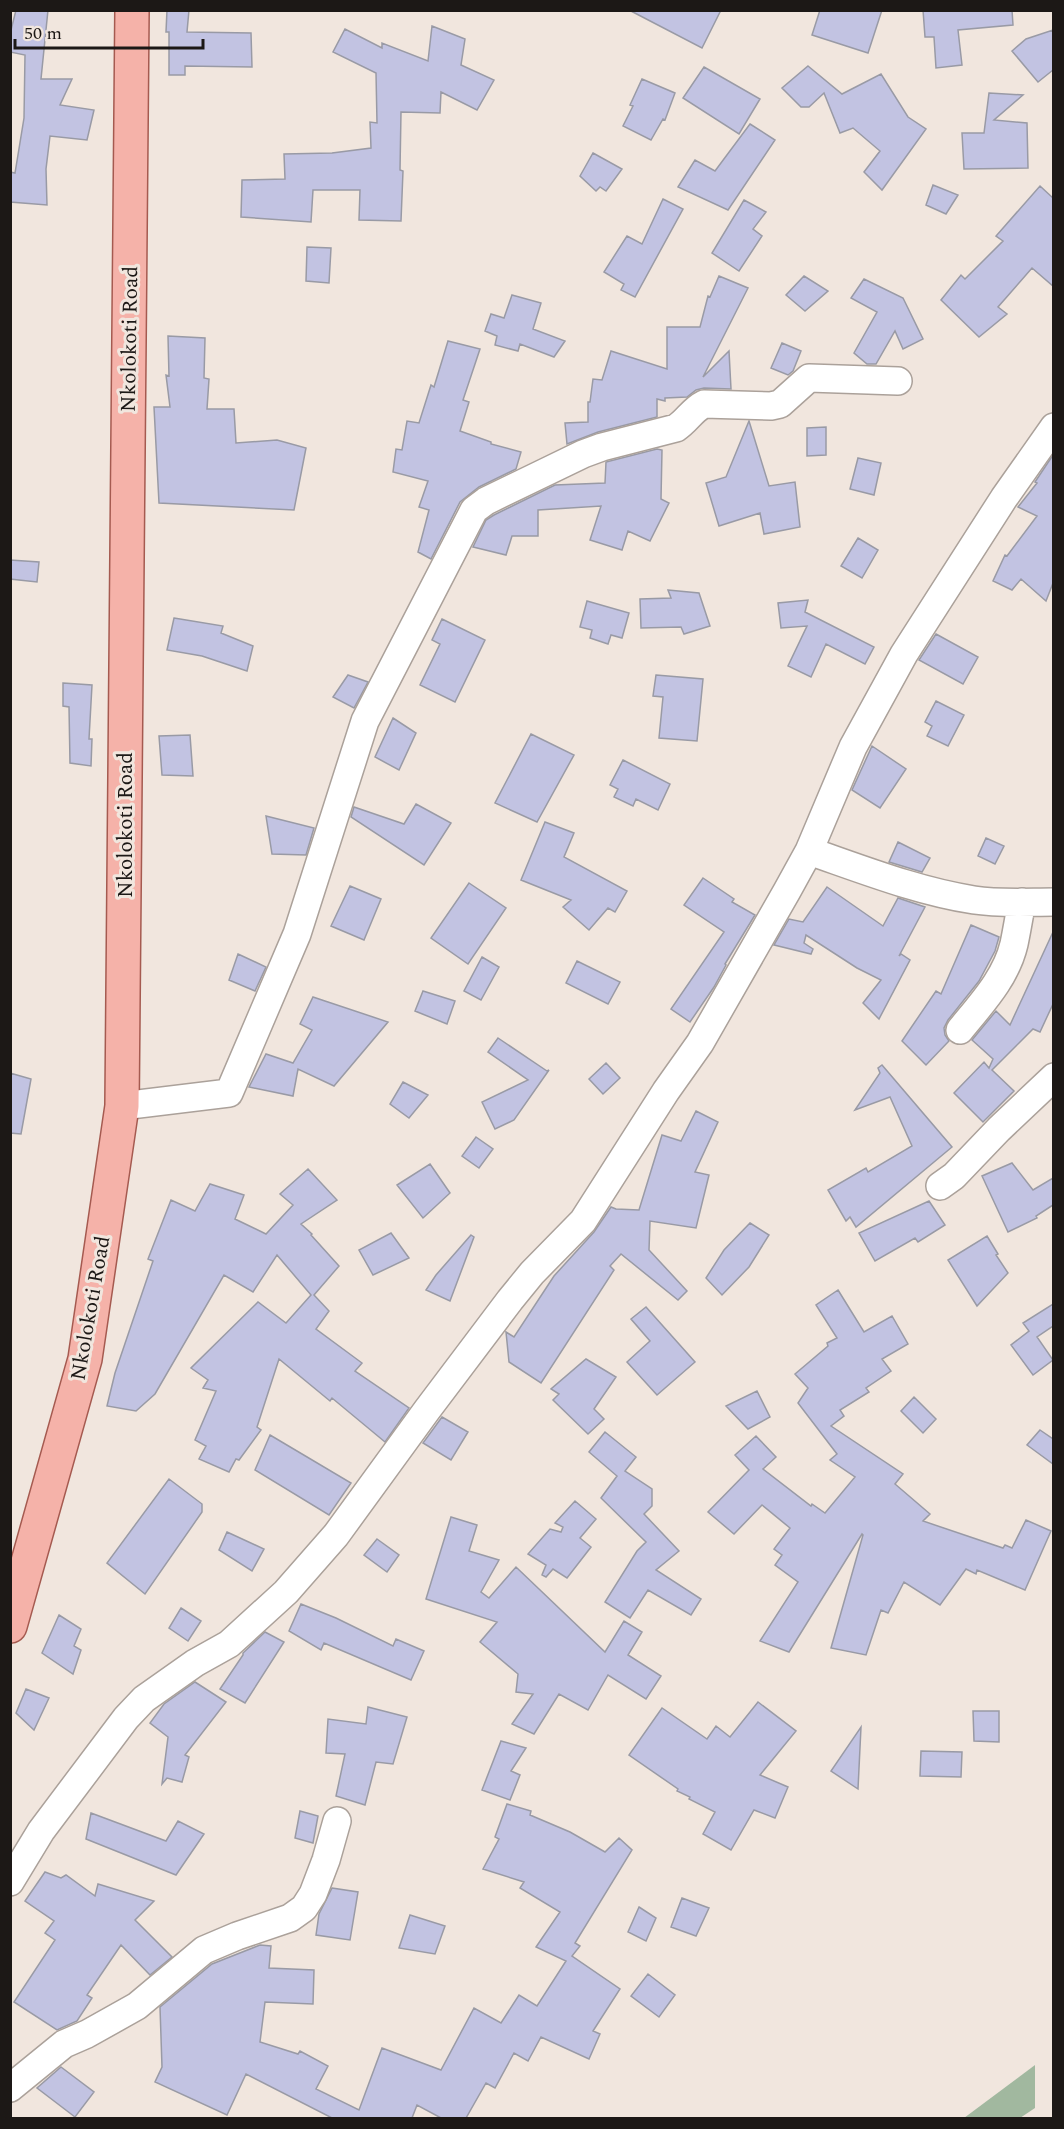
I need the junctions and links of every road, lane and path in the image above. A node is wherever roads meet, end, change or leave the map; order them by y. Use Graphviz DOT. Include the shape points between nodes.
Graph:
graph roads {
  1 [pos="132,10"];
  2 [pos="898,381"];
  3 [pos="1053,427"];
  4 [pos="809,851"];
  5 [pos="1022,902"];
  6 [pos="1053,902"];
  7 [pos="960,1030"];
  8 [pos="1053,1077"];
  9 [pos="122,1106"];
  10 [pos="940,1186"];
  11 [pos="10,1626"];
  12 [pos="337,1821"];
  13 [pos="10,1882"];
  14 [pos="10,2088"];
  1 -- 9 [label="main road, Nkolokoti Road"];
  2 -- 9 [label="street" via="809,378 780,404 704,404 676,428 583,454 474,510 366,721 297,934 229,1093"];
  3 -- 4 [label="street" via="879,696"];
  4 -- 5 [label="street" via="936,893 977,901"];
  4 -- 13 [label="street" via="700,1043 583,1221 510,1300 336,1535 286,1592 229,1644 144,1699 126,1718 41,1831"];
  5 -- 6 [label="street"];
  5 -- 7 [label="street" via="1014,946 1005,968"];
  8 -- 10 [label="street"];
  9 -- 11 [label="main road, Nkolokoti Road" via="85,1359"];
  12 -- 14 [label="street" via="326,1860 304,1908 290,1918 204,1950 137,2006 64,2044"];
}
